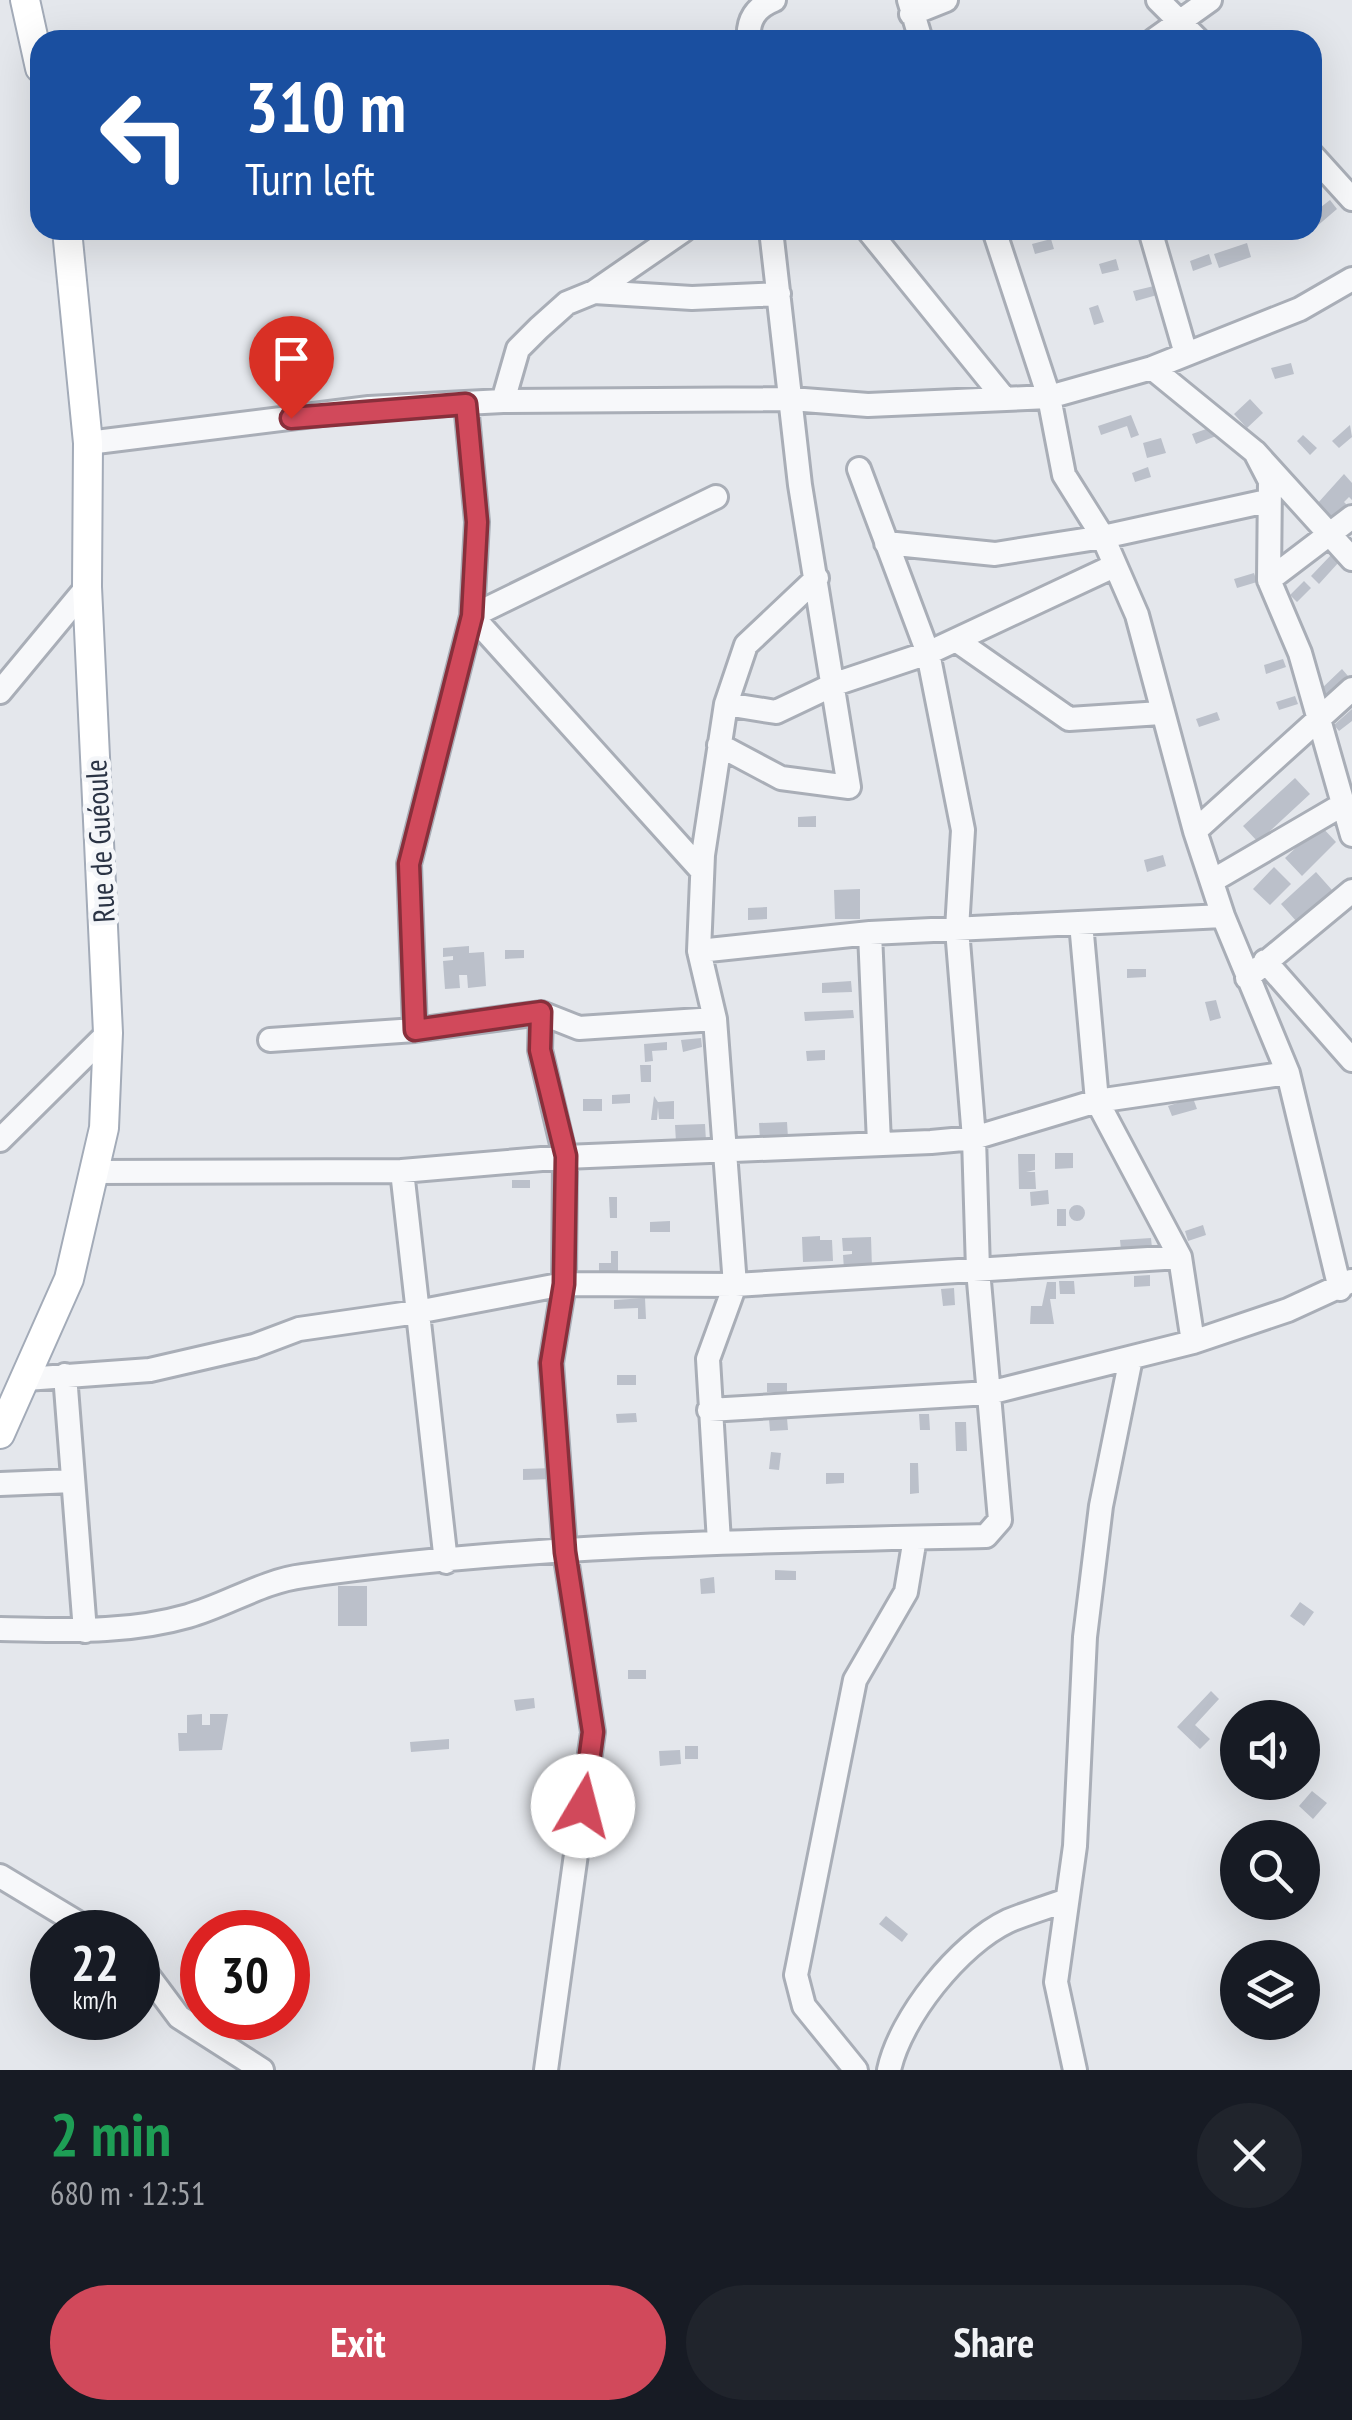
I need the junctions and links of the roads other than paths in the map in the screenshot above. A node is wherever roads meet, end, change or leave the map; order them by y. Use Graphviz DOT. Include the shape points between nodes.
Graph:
graph roads {
  1 [pos="25,0"];
  2 [pos="774,0"];
  3 [pos="946,0"];
  4 [pos="1158,0"];
  5 [pos="1210,0"];
  6 [pos="910,7"];
  7 [pos="1178,20"];
  8 [pos="32,30"];
  9 [pos="751,30"];
  10 [pos="1166,30"];
  11 [pos="1188,30"];
  12 [pos="1322,166"];
  13 [pos="1352,199"];
  14 [pos="68,240"];
  15 [pos="669,240"];
  16 [pos="772,240"];
  17 [pos="876,240"];
  18 [pos="997,240"];
  19 [pos="1153,240"];
  20 [pos="1352,279"];
  21 [pos="594,292"];
  22 [pos="778,294"];
  23 [pos="1186,354"];
  24 [pos="1152,368"];
  25 [pos="1049,397"];
  26 [pos="1004,398"];
  27 [pos="792,400"];
  28 [pos="503,401"];
  29 [pos="466,404"];
  30 [pos="88,443"];
  31 [pos="1256,452"];
  32 [pos="858,469"];
  33 [pos="716,497"];
  34 [pos="1266,501"];
  35 [pos="1352,517"];
  36 [pos="1331,536"];
  37 [pos="1103,537"];
  38 [pos="886,543"];
  39 [pos="1352,560"];
  40 [pos="1114,566"];
  41 [pos="817,578"];
  42 [pos="1270,580"];
  43 [pos="88,587"];
  44 [pos="472,616"];
  45 [pos="956,640"];
  46 [pos="928,654"];
  47 [pos="835,684"];
  48 [pos="1352,689"];
  49 [pos="0,692"];
  50 [pos="726,704"];
  51 [pos="1161,714"];
  52 [pos="1318,719"];
  53 [pos="719,745"];
  54 [pos="1342,805"];
  55 [pos="1195,830"];
  56 [pos="1352,835"];
  57 [pos="702,871"];
  58 [pos="1212,881"];
  59 [pos="1352,891"];
  60 [pos="1223,916"];
  61 [pos="1081,923"];
  62 [pos="957,929"];
  63 [pos="870,933"];
  64 [pos="699,951"];
  65 [pos="1265,961"];
  66 [pos="1247,978"];
  67 [pos="541,1012"];
  68 [pos="715,1019"];
  69 [pos="415,1030"];
  70 [pos="108,1032"];
  71 [pos="270,1040"];
  72 [pos="1352,1060"];
  73 [pos="1288,1074"];
  74 [pos="1097,1100"];
  75 [pos="974,1138"];
  76 [pos="0,1140"];
  77 [pos="879,1142"];
  78 [pos="725,1153"];
  79 [pos="566,1156"];
  80 [pos="402,1170"];
  81 [pos="95,1172"];
  82 [pos="1180,1257"];
  83 [pos="978,1270"];
  84 [pos="564,1284"];
  85 [pos="735,1285"];
  86 [pos="1346,1285"];
  87 [pos="417,1312"];
  88 [pos="1193,1342"];
  89 [pos="1132,1358"];
  90 [pos="66,1376"];
  91 [pos="26,1379"];
  92 [pos="989,1393"];
  93 [pos="709,1410"];
  94 [pos="0,1434"];
  95 [pos="74,1481"];
  96 [pos="0,1484"];
  97 [pos="915,1538"];
  98 [pos="718,1542"];
  99 [pos="565,1552"];
  100 [pos="446,1562"];
  101 [pos="0,1629"];
  102 [pos="84,1631"];
  103 [pos="4,1885"];
  104 [pos="1067,1900"];
  105 [pos="51,1910"];
  106 [pos="160,1991"];
  107 [pos="262,2070"];
  108 [pos="546,2070"];
  109 [pos="856,2070"];
  110 [pos="889,2070"];
  111 [pos="1075,2070"];
  1 -- 8 [label="main road"];
  2 -- 9 [label="street" via="753,15"];
  3 -- 6 [label="street"];
  4 -- 7 [label="street"];
  5 -- 7 [label="street"];
  7 -- 10 [label="street"];
  7 -- 11 [label="street"];
  12 -- 13 [label="street"];
  14 -- 30 [label="main road, Rue de Guéoule"];
  15 -- 21 [label="street"];
  16 -- 22 [label="street"];
  17 -- 26 [label="street"];
  18 -- 25 [label="street"];
  19 -- 23 [label="street"];
  20 -- 23 [label="street" via="1326,297"];
  21 -- 22 [label="street"];
  21 -- 28 [label="street" via="567,303 518,349"];
  22 -- 27 [label="street"];
  23 -- 24 [label="street"];
  24 -- 25 [label="street"];
  24 -- 31 [label="street"];
  25 -- 26 [label="street"];
  25 -- 37 [label="street" via="1064,474"];
  26 -- 27 [label="street"];
  27 -- 28 [label="street"];
  27 -- 41 [label="street"];
  28 -- 29 [label="street"];
  29 -- 30 [label="street" via="369,408"];
  29 -- 44 [label="street" via="477,522"];
  30 -- 43 [label="main road, Rue de Guéoule"];
  31 -- 34 [label="street" via="1270,481"];
  31 -- 36 [label="street"];
  32 -- 38 [label="street"];
  33 -- 44 [label="street"];
  34 -- 37 [label="street"];
  34 -- 42 [label="street"];
  35 -- 36 [label="street"];
  36 -- 39 [label="street"];
  36 -- 42 [label="street"];
  37 -- 38 [label="street" via="996,554"];
  37 -- 40 [label="street"];
  38 -- 46 [label="street"];
  40 -- 45 [label="street"];
  40 -- 51 [label="street" via="1143,630"];
  41 -- 47 [label="street"];
  41 -- 50 [label="street" via="746,645"];
  42 -- 52 [label="street"];
  43 -- 49 [label="street"];
  43 -- 70 [label="main road, Rue de Guéoule"];
  44 -- 57 [label="street"];
  44 -- 69 [label="street" via="409,864"];
  45 -- 46 [label="street"];
  45 -- 51 [label="street" via="1070,719"];
  46 -- 47 [label="street"];
  46 -- 62 [label="street" via="962,830"];
  47 -- 50 [label="street" via="776,712"];
  47 -- 53 [label="street" via="849,787 782,778"];
  48 -- 52 [label="street"];
  50 -- 53 [label="street"];
  51 -- 55 [label="street"];
  52 -- 54 [label="street"];
  52 -- 55 [label="street"];
  53 -- 57 [label="street"];
  54 -- 56 [label="street"];
  54 -- 58 [label="street"];
  55 -- 58 [label="street"];
  57 -- 64 [label="street"];
  58 -- 60 [label="street"];
  59 -- 65 [label="street"];
  60 -- 61 [label="street"];
  60 -- 66 [label="street"];
  61 -- 62 [label="street"];
  61 -- 74 [label="street"];
  62 -- 63 [label="street"];
  62 -- 75 [label="street"];
  63 -- 64 [label="street"];
  63 -- 77 [label="street"];
  64 -- 68 [label="street"];
  65 -- 66 [label="street"];
  65 -- 72 [label="street"];
  66 -- 73 [label="street"];
  67 -- 68 [label="street" via="580,1028"];
  67 -- 69 [label="street"];
  67 -- 79 [label="street" via="540,1050"];
  68 -- 78 [label="street"];
  69 -- 71 [label="street"];
  70 -- 76 [label="street"];
  70 -- 81 [label="main road, Rue de Guéoule"];
  73 -- 74 [label="street"];
  73 -- 86 [label="street"];
  74 -- 75 [label="street"];
  74 -- 82 [label="street"];
  75 -- 77 [label="street"];
  75 -- 83 [label="street"];
  77 -- 78 [label="street"];
  78 -- 79 [label="street"];
  78 -- 85 [label="street"];
  79 -- 80 [label="street"];
  79 -- 84 [label="street"];
  80 -- 81 [label="street"];
  80 -- 87 [label="street"];
  81 -- 91 [label="main road, Rue de Guéoule" via="68,1278"];
  82 -- 83 [label="street"];
  82 -- 88 [label="street"];
  83 -- 85 [label="street"];
  83 -- 92 [label="street"];
  84 -- 85 [label="street"];
  84 -- 87 [label="street"];
  84 -- 99 [label="street" via="551,1363"];
  85 -- 93 [label="street" via="708,1359"];
  86 -- 88 [label="street"];
  87 -- 90 [label="street" via="299,1329 150,1370"];
  87 -- 100 [label="street"];
  88 -- 89 [label="street"];
  89 -- 92 [label="street"];
  89 -- 104 [label="street" via="1101,1506 1085,1637"];
  90 -- 91 [label="street"];
  90 -- 95 [label="street"];
  91 -- 94 [label="main road, Rue de Guéoule"];
  92 -- 93 [label="street"];
  92 -- 97 [label="street" via="1000,1520 995,1530 986,1536"];
  93 -- 98 [label="street"];
  95 -- 96 [label="street"];
  95 -- 102 [label="street"];
  97 -- 98 [label="street"];
  97 -- 109 [label="street" via="906,1592 856,1680 796,1975 804,2006"];
  98 -- 99 [label="street"];
  99 -- 100 [label="street"];
  99 -- 108 [label="street" via="593,1732"];
  100 -- 102 [label="street" via="299,1576 191,1615 124,1631"];
  101 -- 102 [label="street"];
  103 -- 105 [label="street"];
  104 -- 110 [label="street" via="1004,1922 964,1956 902,2030"];
  104 -- 111 [label="street" via="1056,1982"];
  106 -- 107 [label="street" via="180,2017"];
}
